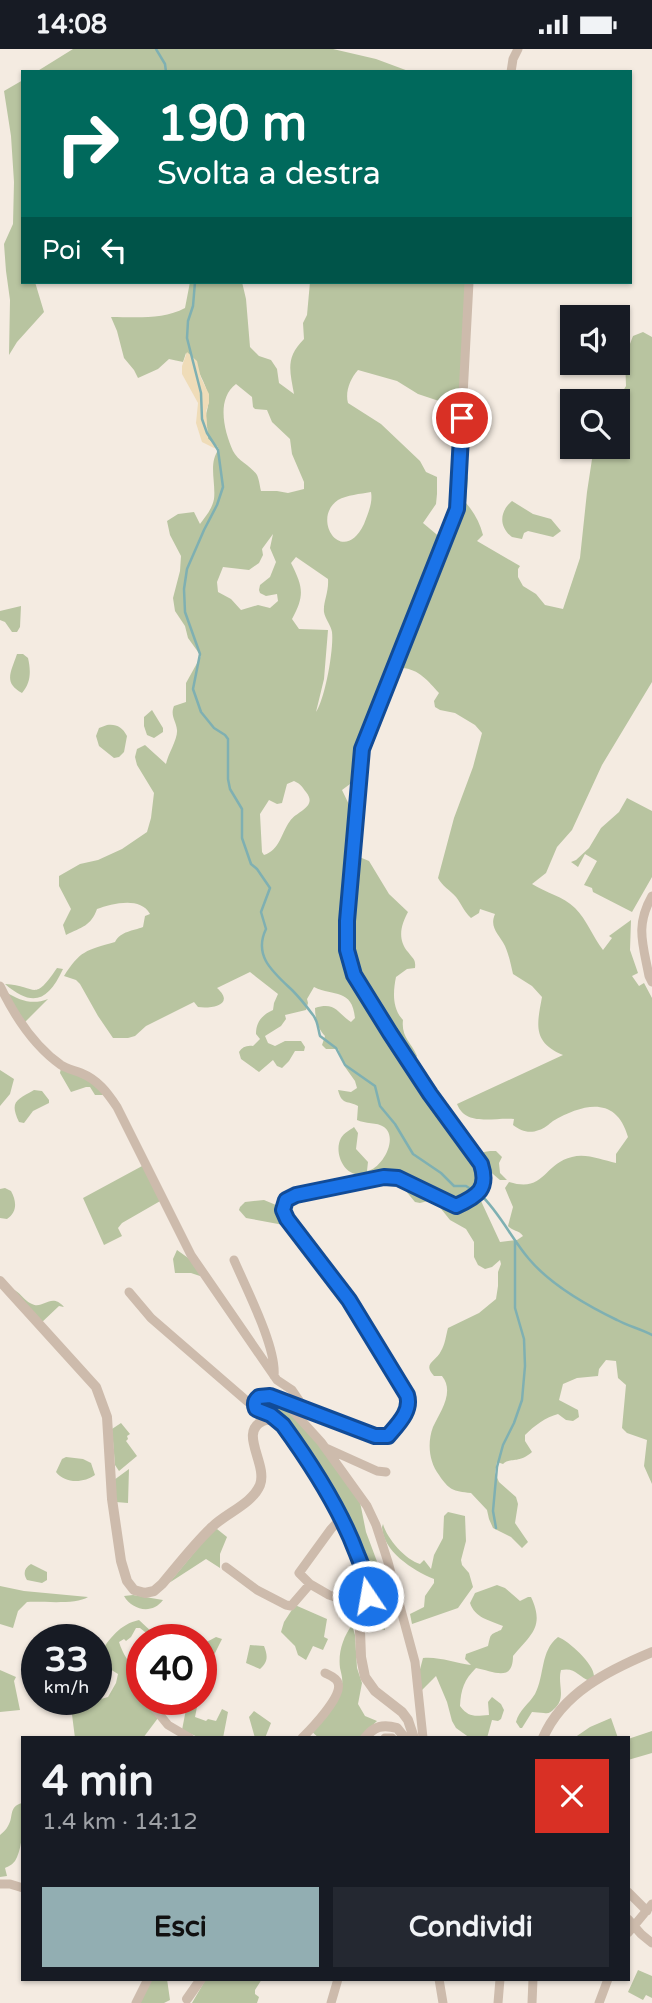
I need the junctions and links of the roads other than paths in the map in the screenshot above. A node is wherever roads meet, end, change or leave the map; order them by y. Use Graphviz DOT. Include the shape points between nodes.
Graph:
graph roads {
  1 [pos="518,49"];
  2 [pos="511,70"];
  3 [pos="469,284"];
  4 [pos="652,896"];
  5 [pos="651,977"];
  6 [pos="0,986"];
  7 [pos="234,1260"];
  8 [pos="0,1281"];
  9 [pos="129,1292"];
  10 [pos="274,1376"];
  11 [pos="275,1399"];
  12 [pos="254,1405"];
  13 [pos="305,1409"];
  14 [pos="277,1421"];
  15 [pos="325,1448"];
  16 [pos="386,1472"];
  17 [pos="342,1517"];
  18 [pos="226,1567"];
  19 [pos="310,1584"];
  20 [pos="360,1631"];
  21 [pos="652,1653"];
  22 [pos="325,1673"];
  23 [pos="160,1715"];
  24 [pos="187,1736"];
  25 [pos="304,1736"];
  26 [pos="367,1736"];
  27 [pos="404,1736"];
  28 [pos="413,1736"];
  29 [pos="423,1736"];
  30 [pos="544,1736"];
  31 [pos="0,1884"];
  32 [pos="21,1887"];
  33 [pos="630,1893"];
  34 [pos="649,1907"];
  35 [pos="630,1926"];
  36 [pos="652,1943"];
  37 [pos="147,1981"];
  38 [pos="200,1981"];
  39 [pos="337,1981"];
  40 [pos="439,1981"];
  41 [pos="497,1981"];
  42 [pos="533,1981"];
  43 [pos="607,1981"];
  44 [pos="185,2002"];
  45 [pos="136,2003"];
  46 [pos="331,2003"];
  47 [pos="443,2003"];
  48 [pos="498,2003"];
  49 [pos="532,2003"];
  50 [pos="599,2003"];
  1 -- 2 [label="street"];
  3 -- 13 [label="street" via="457,509 362,749 347,950 354,975 481,1164 485,1177 482,1188 456,1206 398,1178 384,1177 286,1200 283,1210 287,1219 349,1300 409,1403 388,1436 375,1436"];
  4 -- 5 [label="street" via="640,928"];
  6 -- 10 [label="street" via="23,1026 48,1055 98,1081 112,1100 191,1255"];
  7 -- 10 [label="street" via="270,1347"];
  8 -- 14 [label="street" via="96,1387 107,1417 121,1561 134,1590 154,1591 212,1527 251,1498 262,1477 254,1428 261,1422"];
  9 -- 12 [label="street" via="151,1318"];
  10 -- 13 [label="street" via="292,1390"];
  11 -- 12 [label="street" via="259,1397"];
  11 -- 13 [label="street"];
  11 -- 15 [label="street" via="292,1409"];
  12 -- 14 [label="street"];
  14 -- 17 [label="street"];
  15 -- 16 [label="street"];
  15 -- 29 [label="street" via="376,1525 415,1661"];
  17 -- 19 [label="street" via="299,1573"];
  17 -- 20 [label="street" via="368,1585"];
  18 -- 19 [label="street" via="286,1605 291,1606"];
  19 -- 20 [label="street" via="347,1601"];
  20 -- 28 [label="street" via="365,1677 408,1720"];
  21 -- 30 [label="street" via="604,1674 568,1702"];
  22 -- 25 [label="street" via="337,1680 336,1695"];
  23 -- 24 [label="street"];
  26 -- 27 [label="street" via="386,1725"];
  31 -- 32 [label="street"];
  33 -- 34 [label="street"];
  34 -- 35 [label="street"];
  35 -- 36 [label="street"];
  37 -- 45 [label="street"];
  38 -- 44 [label="street"];
  39 -- 46 [label="street"];
  40 -- 47 [label="street"];
  41 -- 48 [label="street"];
  42 -- 49 [label="street"];
  43 -- 50 [label="street"];
}
